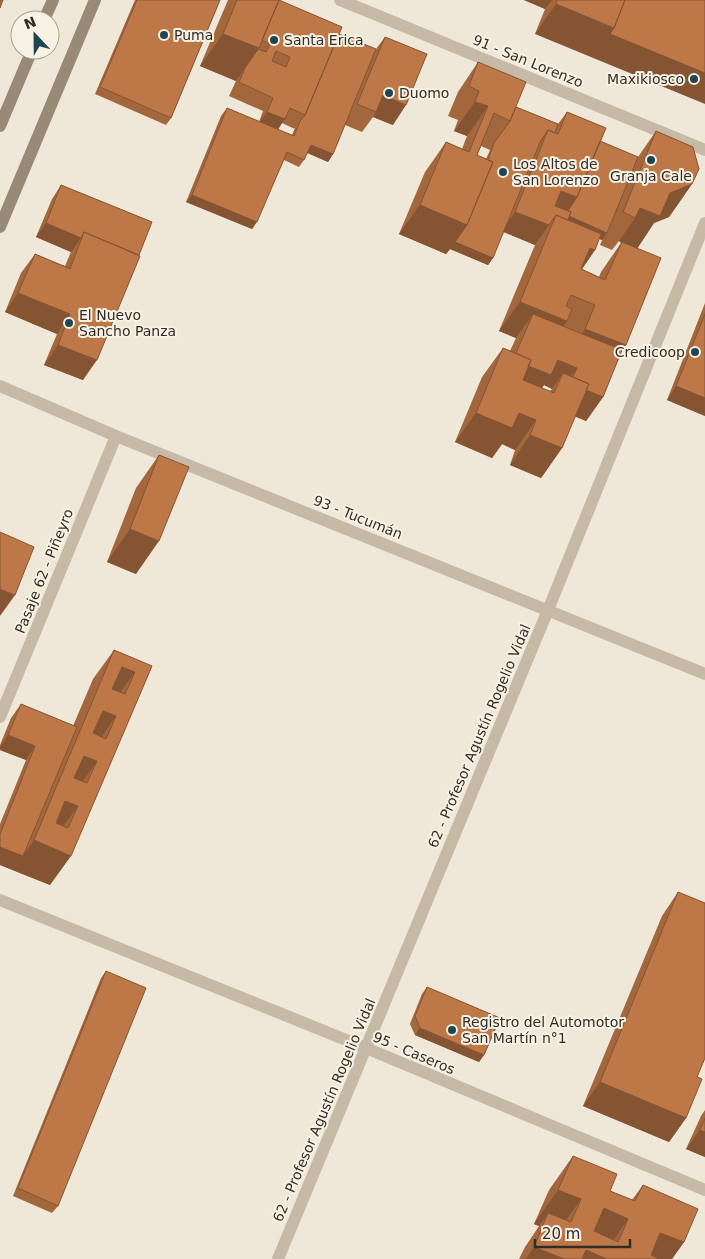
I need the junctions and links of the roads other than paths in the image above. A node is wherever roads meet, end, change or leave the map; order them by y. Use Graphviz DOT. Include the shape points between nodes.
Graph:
graph roads {
  1 [pos="95,0"];
  2 [pos="340,0"];
  3 [pos="28,60"];
  4 [pos="0,126"];
  5 [pos="705,150"];
  6 [pos="705,223"];
  7 [pos="0,227"];
  8 [pos="0,386"];
  9 [pos="116,436"];
  10 [pos="548,610"];
  11 [pos="705,674"];
  12 [pos="0,717"];
  13 [pos="0,900"];
  14 [pos="366,1048"];
  15 [pos="705,1190"];
  16 [pos="278,1259"];
  1 -- 7 [label="main road"];
  2 -- 5 [label="street, 91 - San Lorenzo"];
  3 -- 4 [label="main road"];
  6 -- 10 [label="street, 62 - Profesor Agustín Rogelio Vidal"];
  8 -- 9 [label="street, 93 - Tucumán"];
  9 -- 10 [label="street, 93 - Tucumán"];
  9 -- 12 [label="street, Pasaje 62 - Piñeyro"];
  10 -- 11 [label="street, 93 - Tucumán"];
  10 -- 14 [label="street, 62 - Profesor Agustín Rogelio Vidal"];
  13 -- 14 [label="street, 95 - Caseros"];
  14 -- 15 [label="street, 95 - Caseros"];
  14 -- 16 [label="street, 62 - Profesor Agustín Rogelio Vidal"];
}
